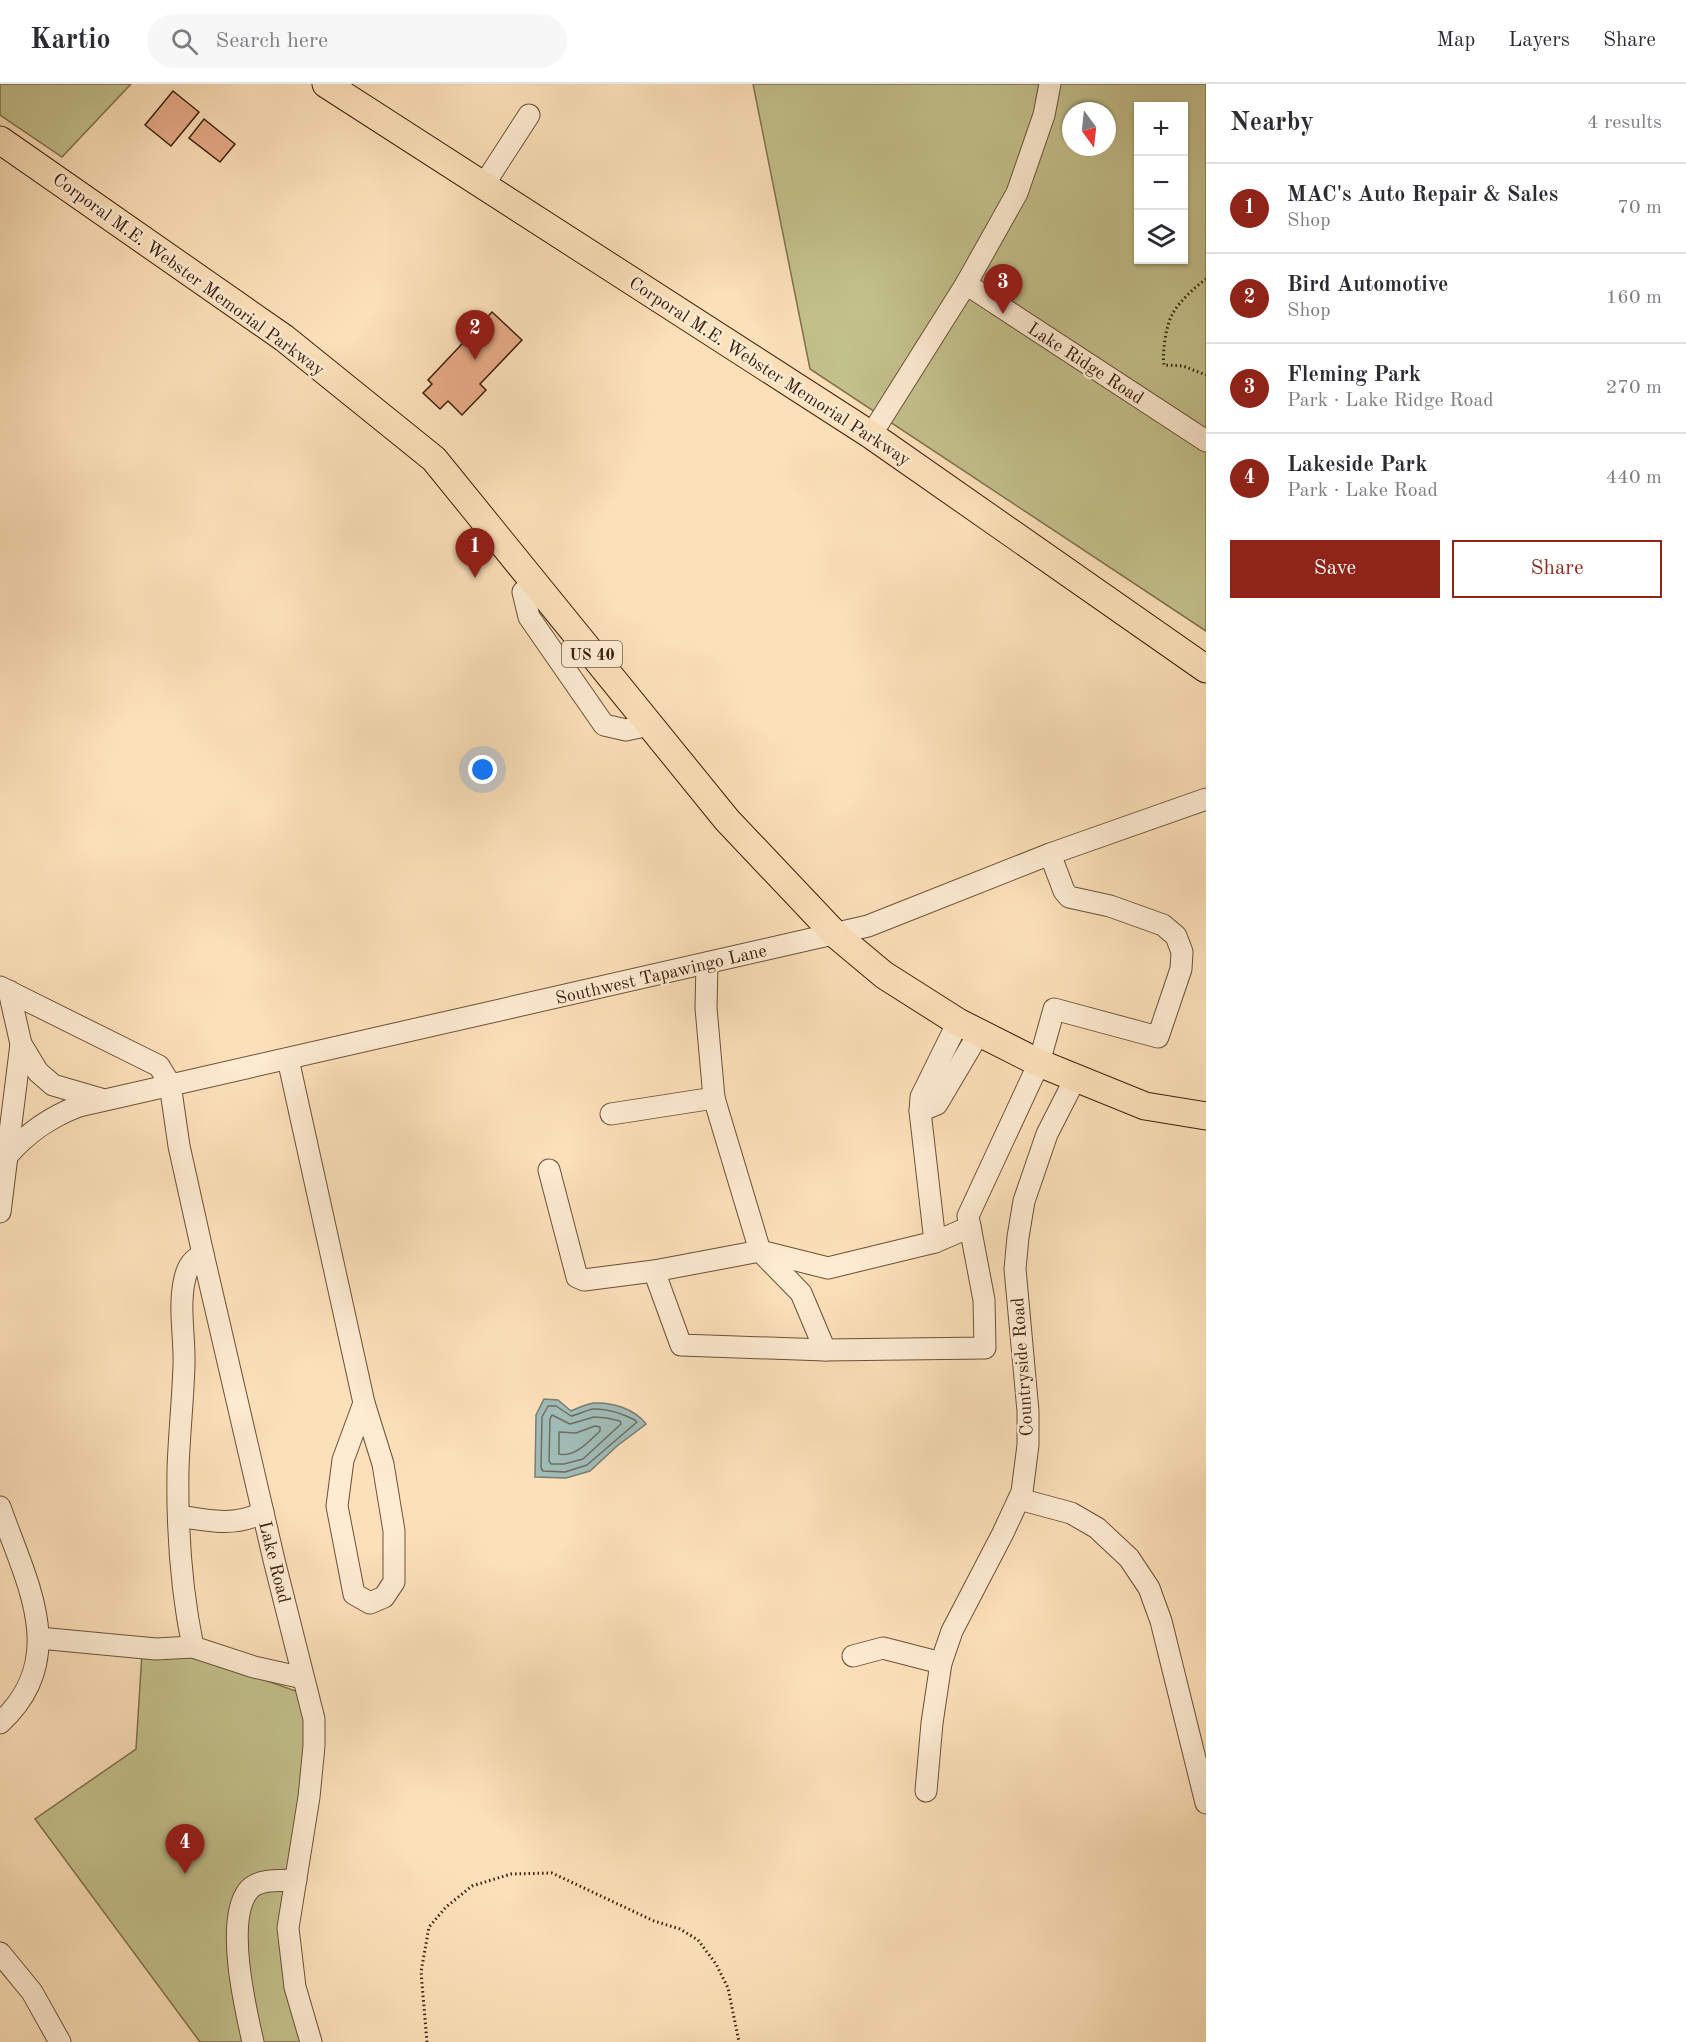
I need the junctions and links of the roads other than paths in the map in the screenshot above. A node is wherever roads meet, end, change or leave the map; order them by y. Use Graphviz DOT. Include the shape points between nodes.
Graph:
graph roads {
  1 [pos="326,84"];
  2 [pos="1050,84"];
  3 [pos="529,115"];
  4 [pos="0,140"];
  5 [pos="483,186"];
  6 [pos="966,284"];
  7 [pos="871,435"];
  8 [pos="1206,441"];
  9 [pos="533,581"];
  10 [pos="1206,669"];
  11 [pos="649,724"];
  12 [pos="1206,799"];
  13 [pos="1050,854"];
  14 [pos="835,934"];
  15 [pos="706,963"];
  16 [pos="4,989"];
  17 [pos="969,1028"];
  18 [pos="21,1044"];
  19 [pos="288,1059"];
  20 [pos="1039,1063"];
  21 [pos="1075,1079"];
  22 [pos="170,1084"];
  23 [pos="714,1098"];
  24 [pos="102,1100"];
  25 [pos="611,1114"];
  26 [pos="1206,1116"];
  27 [pos="7,1156"];
  28 [pos="549,1170"];
  29 [pos="0,1212"];
  30 [pos="970,1227"];
  31 [pos="935,1242"];
  32 [pos="760,1251"];
  33 [pos="203,1254"];
  34 [pos="654,1271"];
  35 [pos="825,1350"];
  36 [pos="364,1403"];
  37 [pos="1019,1499"];
  38 [pos="0,1507"];
  39 [pos="263,1512"];
  40 [pos="179,1516"];
  41 [pos="39,1638"];
  42 [pos="193,1647"];
  43 [pos="854,1656"];
  44 [pos="940,1663"];
  45 [pos="303,1678"];
  46 [pos="0,1723"];
  47 [pos="926,1791"];
  48 [pos="1206,1803"];
  49 [pos="296,1880"];
  50 [pos="0,1953"];
  51 [pos="60,2042"];
  52 [pos="253,2042"];
  53 [pos="311,2042"];
  1 -- 5 [label="main road, Corporal M.E. Webster Memorial Parkway"];
  2 -- 6 [label="street" via="1044,115 1017,193"];
  3 -- 5 [label="street"];
  4 -- 9 [label="main road, Corporal M.E. Webster Memorial Parkway / US 40" via="284,338 434,459"];
  5 -- 7 [label="main road, Corporal M.E. Webster Memorial Parkway"];
  6 -- 7 [label="street"];
  6 -- 8 [label="street, Lake Ridge Road"];
  7 -- 10 [label="main road, Corporal M.E. Webster Memorial Parkway"];
  9 -- 11 [label="main road, Corporal M.E. Webster Memorial Parkway / US 40"];
  9 -- 11 [label="street" via="523,592 529,617 604,725 626,730"];
  11 -- 14 [label="main road, Corporal M.E. Webster Memorial Parkway / US 40" via="727,820"];
  12 -- 13 [label="street, Southwest Tapawingo Lane"];
  13 -- 14 [label="street, Southwest Tapawingo Lane" via="868,926"];
  13 -- 20 [label="street" via="1069,897 1110,906 1163,925 1176,936 1182,952 1158,1037 1054,1010"];
  14 -- 15 [label="street, Southwest Tapawingo Lane"];
  14 -- 17 [label="main road, Corporal M.E. Webster Memorial Parkway / US 40" via="884,975"];
  15 -- 19 [label="street, Southwest Tapawingo Lane"];
  15 -- 23 [label="street"];
  16 -- 18 [label="street"];
  16 -- 22 [label="street" via="159,1066"];
  17 -- 20 [label="main road, Corporal M.E. Webster Memorial Parkway / US 40"];
  17 -- 31 [label="street" via="921,1097"];
  18 -- 24 [label="street" via="38,1072 53,1085"];
  18 -- 27 [label="street"];
  19 -- 22 [label="street, Southwest Tapawingo Lane"];
  19 -- 36 [label="street"];
  20 -- 21 [label="main road, Corporal M.E. Webster Memorial Parkway / US 40"];
  20 -- 30 [label="street" via="968,1216"];
  21 -- 26 [label="main road, Corporal M.E. Webster Memorial Parkway / US 40" via="1145,1106"];
  21 -- 37 [label="street, Countryside Road" via="1047,1134 1024,1201 1018,1237 1015,1269 1028,1411 1028,1445"];
  22 -- 24 [label="street, Southwest Tapawingo Lane"];
  22 -- 33 [label="street, Lake Road"];
  23 -- 25 [label="street"];
  23 -- 32 [label="street"];
  24 -- 27 [label="street, Southwest Tapawingo Lane" via="54,1116 21,1139"];
  27 -- 29 [label="street"];
  28 -- 34 [label="street" via="577,1277 584,1280"];
  30 -- 31 [label="street"];
  30 -- 35 [label="street" via="984,1300 985,1348"];
  31 -- 32 [label="street" via="828,1268"];
  32 -- 34 [label="street"];
  32 -- 35 [label="street" via="801,1293"];
  33 -- 39 [label="street, Lake Road"];
  33 -- 40 [label="street" via="190,1264 183,1288"];
  34 -- 35 [label="street" via="681,1345"];
  36 -- 36 [label="street" via="343,1460 337,1506 354,1594 370,1603 384,1597 394,1582 394,1531 383,1464"];
  37 -- 44 [label="street, Countryside Road" via="952,1630"];
  37 -- 48 [label="street" via="1071,1513 1097,1528 1129,1558 1149,1588 1161,1621"];
  38 -- 41 [label="street" via="36,1609"];
  39 -- 40 [label="street" via="228,1522"];
  39 -- 45 [label="street, Lake Road"];
  40 -- 42 [label="street" via="179,1552"];
  41 -- 42 [label="street" via="156,1649"];
  41 -- 46 [label="street" via="30,1685"];
  42 -- 45 [label="street"];
  43 -- 44 [label="street" via="883,1647"];
  44 -- 47 [label="street, Countryside Road"];
  45 -- 49 [label="street, Lake Road" via="314,1719 314,1746"];
  49 -- 52 [label="street" via="262,1882 248,1890 239,1908 237,1938"];
  49 -- 53 [label="street, Lake Road" via="288,1928 295,1987"];
  50 -- 51 [label="street" via="32,1992"];
}
